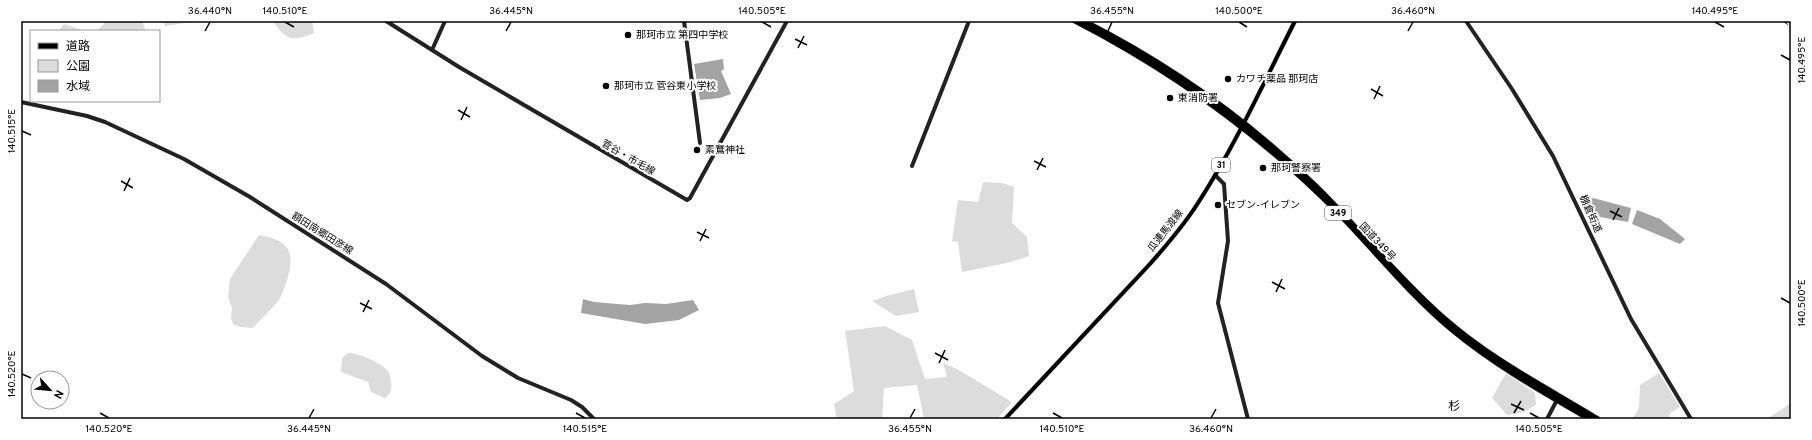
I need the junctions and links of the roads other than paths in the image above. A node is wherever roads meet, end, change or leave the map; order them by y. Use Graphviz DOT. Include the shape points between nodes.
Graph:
graph roads {
  1 [pos="386,21"];
  2 [pos="445,21"];
  3 [pos="684,21"];
  4 [pos="788,21"];
  5 [pos="969,21"];
  6 [pos="1075,21"];
  7 [pos="1084,21"];
  8 [pos="1295,21"];
  9 [pos="1466,21"];
  10 [pos="432,50"];
  11 [pos="21,102"];
  12 [pos="1242,125"];
  13 [pos="700,143"];
  14 [pos="912,166"];
  15 [pos="1215,175"];
  16 [pos="1558,398"];
  17 [pos="594,419"];
  18 [pos="1005,419"];
  19 [pos="1248,419"];
  20 [pos="1547,419"];
  21 [pos="1589,419"];
  22 [pos="1598,419"];
  23 [pos="1691,419"];
  1 -- 10 [label="street, 菅谷・市毛線"];
  2 -- 10 [label="street"];
  3 -- 13 [label="street"];
  4 -- 10 [label="street, 菅谷・市毛線" via="690,198 686,200"];
  5 -- 14 [label="street"];
  6 -- 12 [label="highway, 国道349号 / 349" via="1150,63"];
  7 -- 12 [label="highway, 国道349号 / 349" via="1164,67"];
  8 -- 12 [label="main road, 瓜連馬渡線 / 31"];
  9 -- 23 [label="street, 棚倉街道" via="1553,156 1631,319"];
  11 -- 17 [label="street, 額田南郷田彦線" via="99,120 184,159 250,197 386,284 482,356 518,378 570,400"];
  12 -- 15 [label="main road, 瓜連馬渡線 / 31"];
  12 -- 16 [label="highway, 国道349号 / 349" via="1317,187 1444,318 1476,343"];
  15 -- 18 [label="main road, 瓜連馬渡線 / 31" via="1197,205 1166,246"];
  15 -- 19 [label="street" via="1224,184 1228,241 1218,303"];
  16 -- 20 [label="street"];
  16 -- 21 [label="highway, 国道349号 / 349"];
  16 -- 22 [label="highway, 国道349号 / 349"];
}
